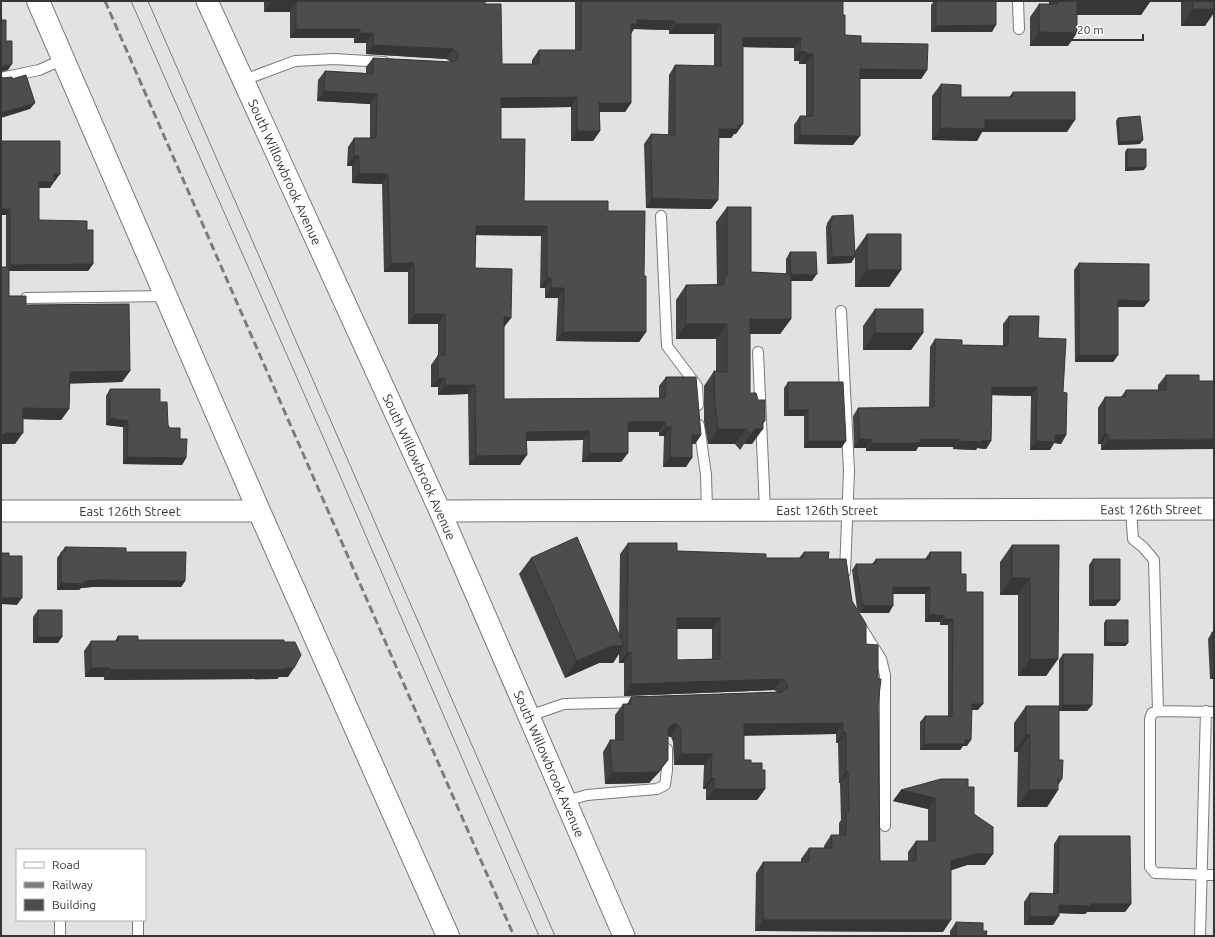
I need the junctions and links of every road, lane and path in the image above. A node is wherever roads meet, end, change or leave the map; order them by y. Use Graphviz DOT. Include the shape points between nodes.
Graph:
graph roads {
  1 [pos="38,1"];
  2 [pos="207,1"];
  3 [pos="1018,1"];
  4 [pos="1019,29"];
  5 [pos="64,59"];
  6 [pos="394,62"];
  7 [pos="1,78"];
  8 [pos="244,80"];
  9 [pos="661,216"];
  10 [pos="166,296"];
  11 [pos="26,298"];
  12 [pos="841,311"];
  13 [pos="758,352"];
  14 [pos="1131,509"];
  15 [pos="1214,509"];
  16 [pos="707,510"];
  17 [pos="765,510"];
  18 [pos="846,510"];
  19 [pos="1,511"];
  20 [pos="259,511"];
  21 [pos="440,511"];
  22 [pos="846,581"];
  23 [pos="854,616"];
  24 [pos="650,701"];
  25 [pos="1158,711"];
  26 [pos="1210,712"];
  27 [pos="529,716"];
  28 [pos="667,742"];
  29 [pos="566,801"];
  30 [pos="885,826"];
  31 [pos="1203,875"];
  32 [pos="1214,875"];
  33 [pos="60,921"];
  34 [pos="138,921"];
  35 [pos="60,936"];
  36 [pos="138,936"];
  37 [pos="448,936"];
  38 [pos="624,936"];
  39 [pos="1200,936"];
  1 -- 5 [label="street"];
  2 -- 8 [label="street, South Willowbrook Avenue"];
  3 -- 4 [label="lane"];
  5 -- 7 [label="lane" via="39,70"];
  5 -- 10 [label="street"];
  6 -- 8 [label="lane" via="334,59 295,61"];
  8 -- 21 [label="street, South Willowbrook Avenue"];
  9 -- 16 [label="lane" via="667,346 697,386"];
  10 -- 11 [label="lane"];
  10 -- 20 [label="street"];
  12 -- 18 [label="lane" via="849,471"];
  13 -- 17 [label="lane"];
  14 -- 15 [label="street, East 126th Street"];
  14 -- 18 [label="street, East 126th Street"];
  14 -- 25 [label="lane" via="1133,539 1154,560"];
  16 -- 17 [label="street, East 126th Street"];
  16 -- 21 [label="street, East 126th Street"];
  17 -- 18 [label="street, East 126th Street"];
  18 -- 22 [label="lane"];
  19 -- 20 [label="street, East 126th Street"];
  20 -- 37 [label="street"];
  21 -- 27 [label="street, South Willowbrook Avenue"];
  23 -- 30 [label="lane" via="881,659 885,675"];
  24 -- 27 [label="lane" via="564,704"];
  25 -- 26 [label="lane"];
  25 -- 31 [label="lane" via="1152,713 1150,719 1150,867 1155,873"];
  26 -- 31 [label="lane"];
  27 -- 29 [label="street, South Willowbrook Avenue"];
  28 -- 29 [label="lane" via="665,785 643,792 587,795"];
  29 -- 38 [label="street, South Willowbrook Avenue"];
  31 -- 32 [label="lane"];
  31 -- 39 [label="lane"];
  33 -- 35 [label="lane"];
  34 -- 36 [label="lane"];
}
